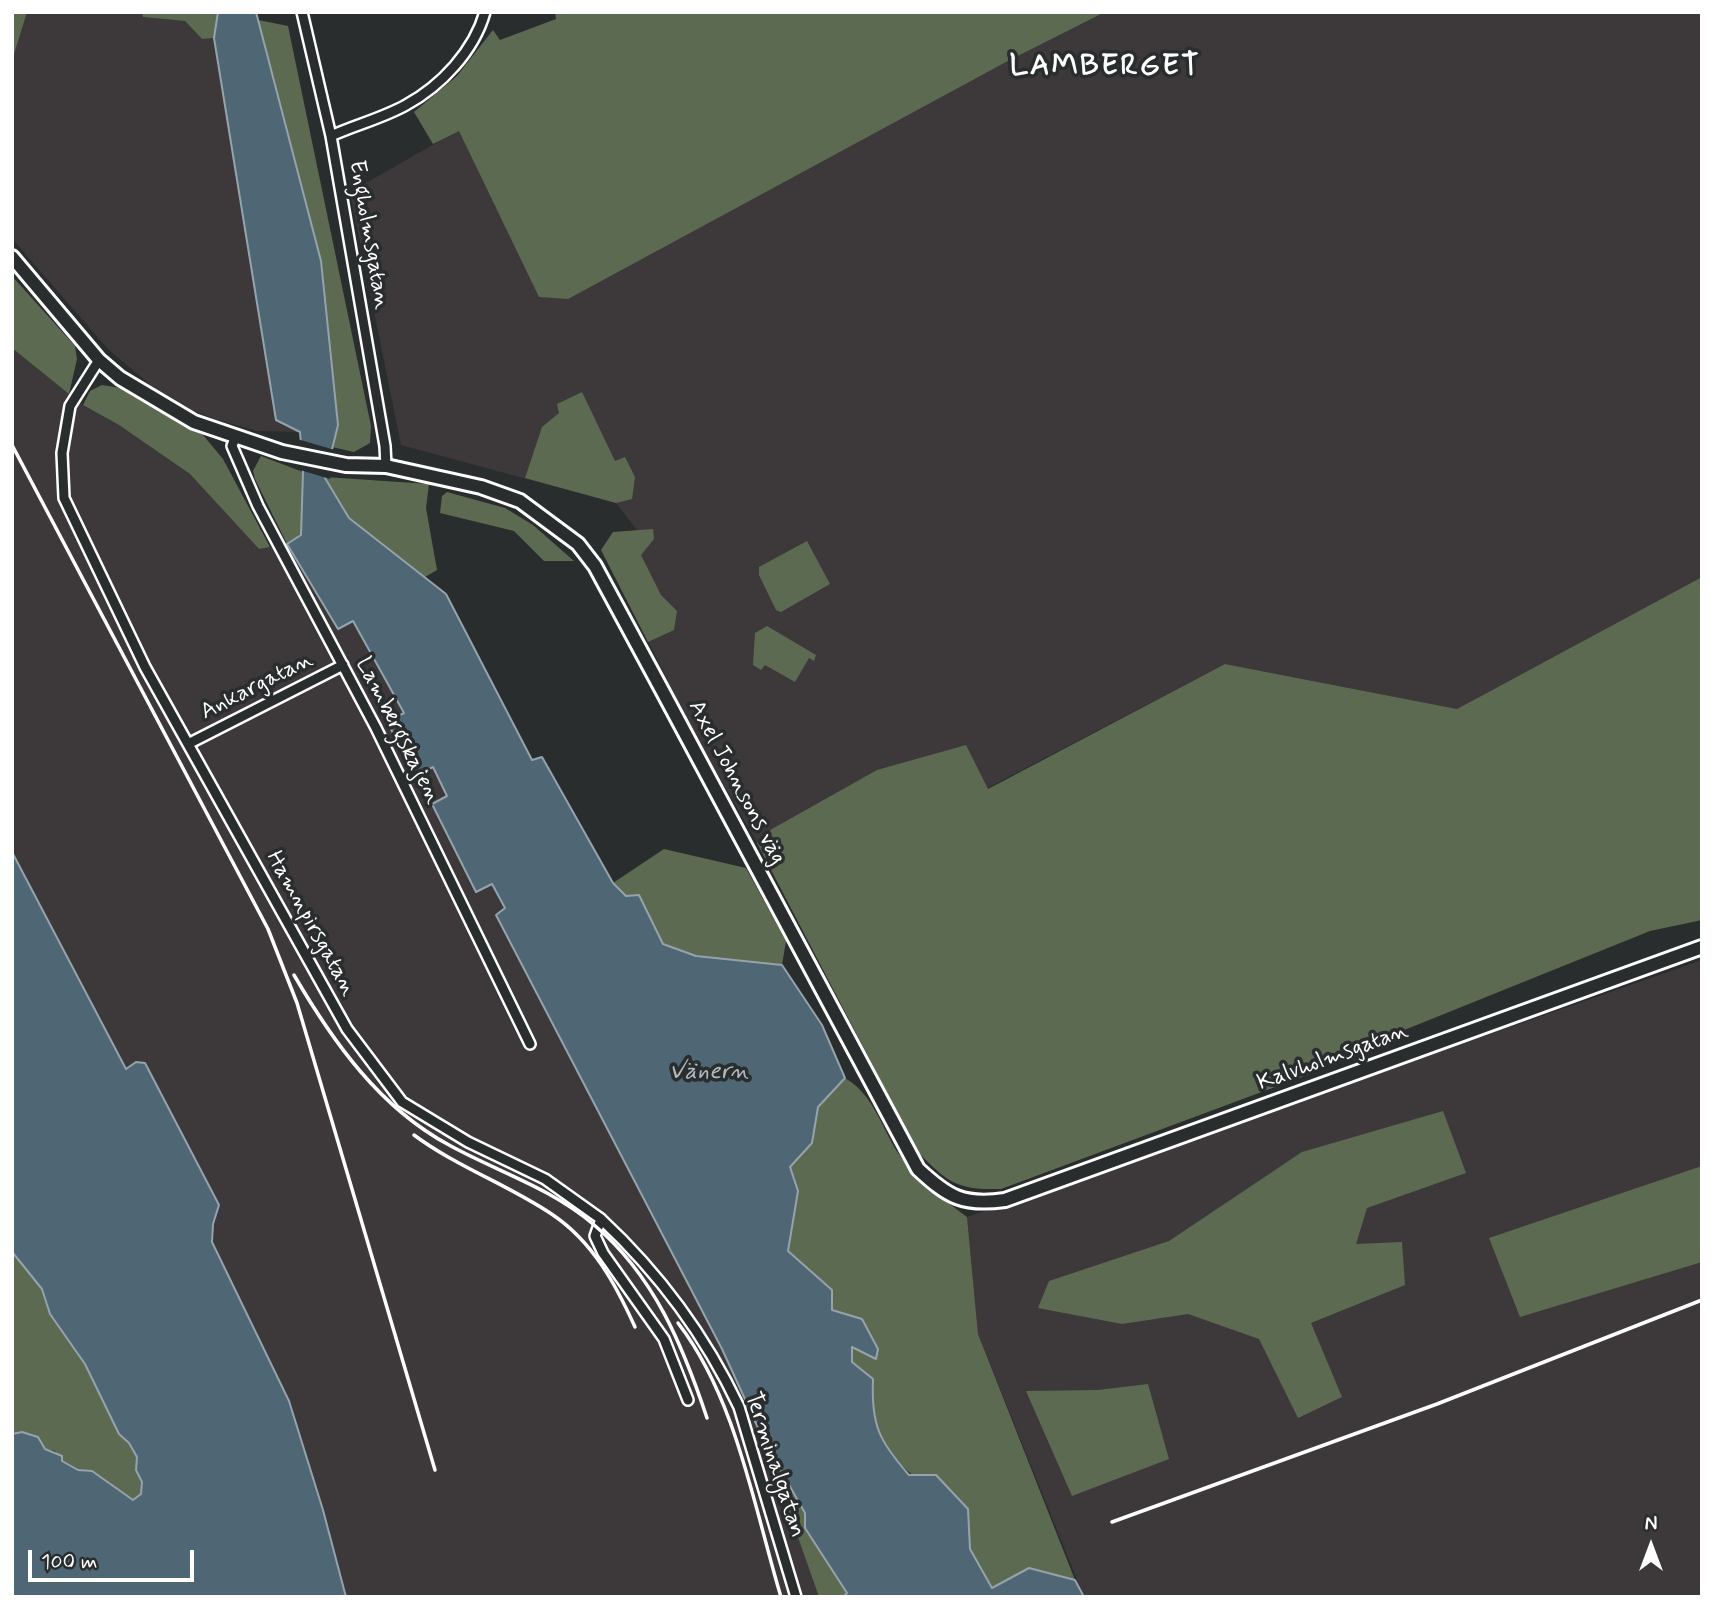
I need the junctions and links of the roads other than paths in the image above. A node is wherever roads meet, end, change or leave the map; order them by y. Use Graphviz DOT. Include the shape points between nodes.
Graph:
graph roads {
  1 [pos="302,12"];
  2 [pos="485,12"];
  3 [pos="331,136"];
  4 [pos="12,257"];
  5 [pos="99,360"];
  6 [pos="235,438"];
  7 [pos="386,466"];
  8 [pos="343,665"];
  9 [pos="188,744"];
  10 [pos="1702,947"];
  11 [pos="530,1044"];
  12 [pos="977,1204"];
  13 [pos="601,1219"];
  14 [pos="688,1399"];
  15 [pos="796,1597"];
  1 -- 3 [label="street, Engholmsgatan"];
  2 -- 3 [label="street" via="481,27 453,69 408,104"];
  3 -- 7 [label="street, Engholmsgatan"];
  4 -- 5 [label="street, Axel Johnsons väg"];
  5 -- 6 [label="street, Axel Johnsons väg" via="194,422"];
  5 -- 9 [label="street, Hamnpirsgatan" via="70,406 62,453 64,498 145,667"];
  6 -- 7 [label="street, Axel Johnsons väg" via="346,464"];
  6 -- 8 [label="street, Lambergskajen" via="235,455 258,506"];
  7 -- 12 [label="street, Axel Johnsons väg" via="481,487 520,501 578,544 595,566 918,1169 945,1194"];
  8 -- 9 [label="street, Ankargatan"];
  8 -- 11 [label="street, Lambergskajen"];
  9 -- 13 [label="street, Hamnpirsgatan" via="347,1029 402,1102 468,1142 545,1179"];
  10 -- 12 [label="street, Kalvholmsgatan" via="1005,1200"];
  13 -- 14 [label="street" via="596,1236 603,1253 664,1339"];
  13 -- 15 [label="street, Terminalgatan" via="642,1256 707,1346 728,1385 739,1407"];
}
